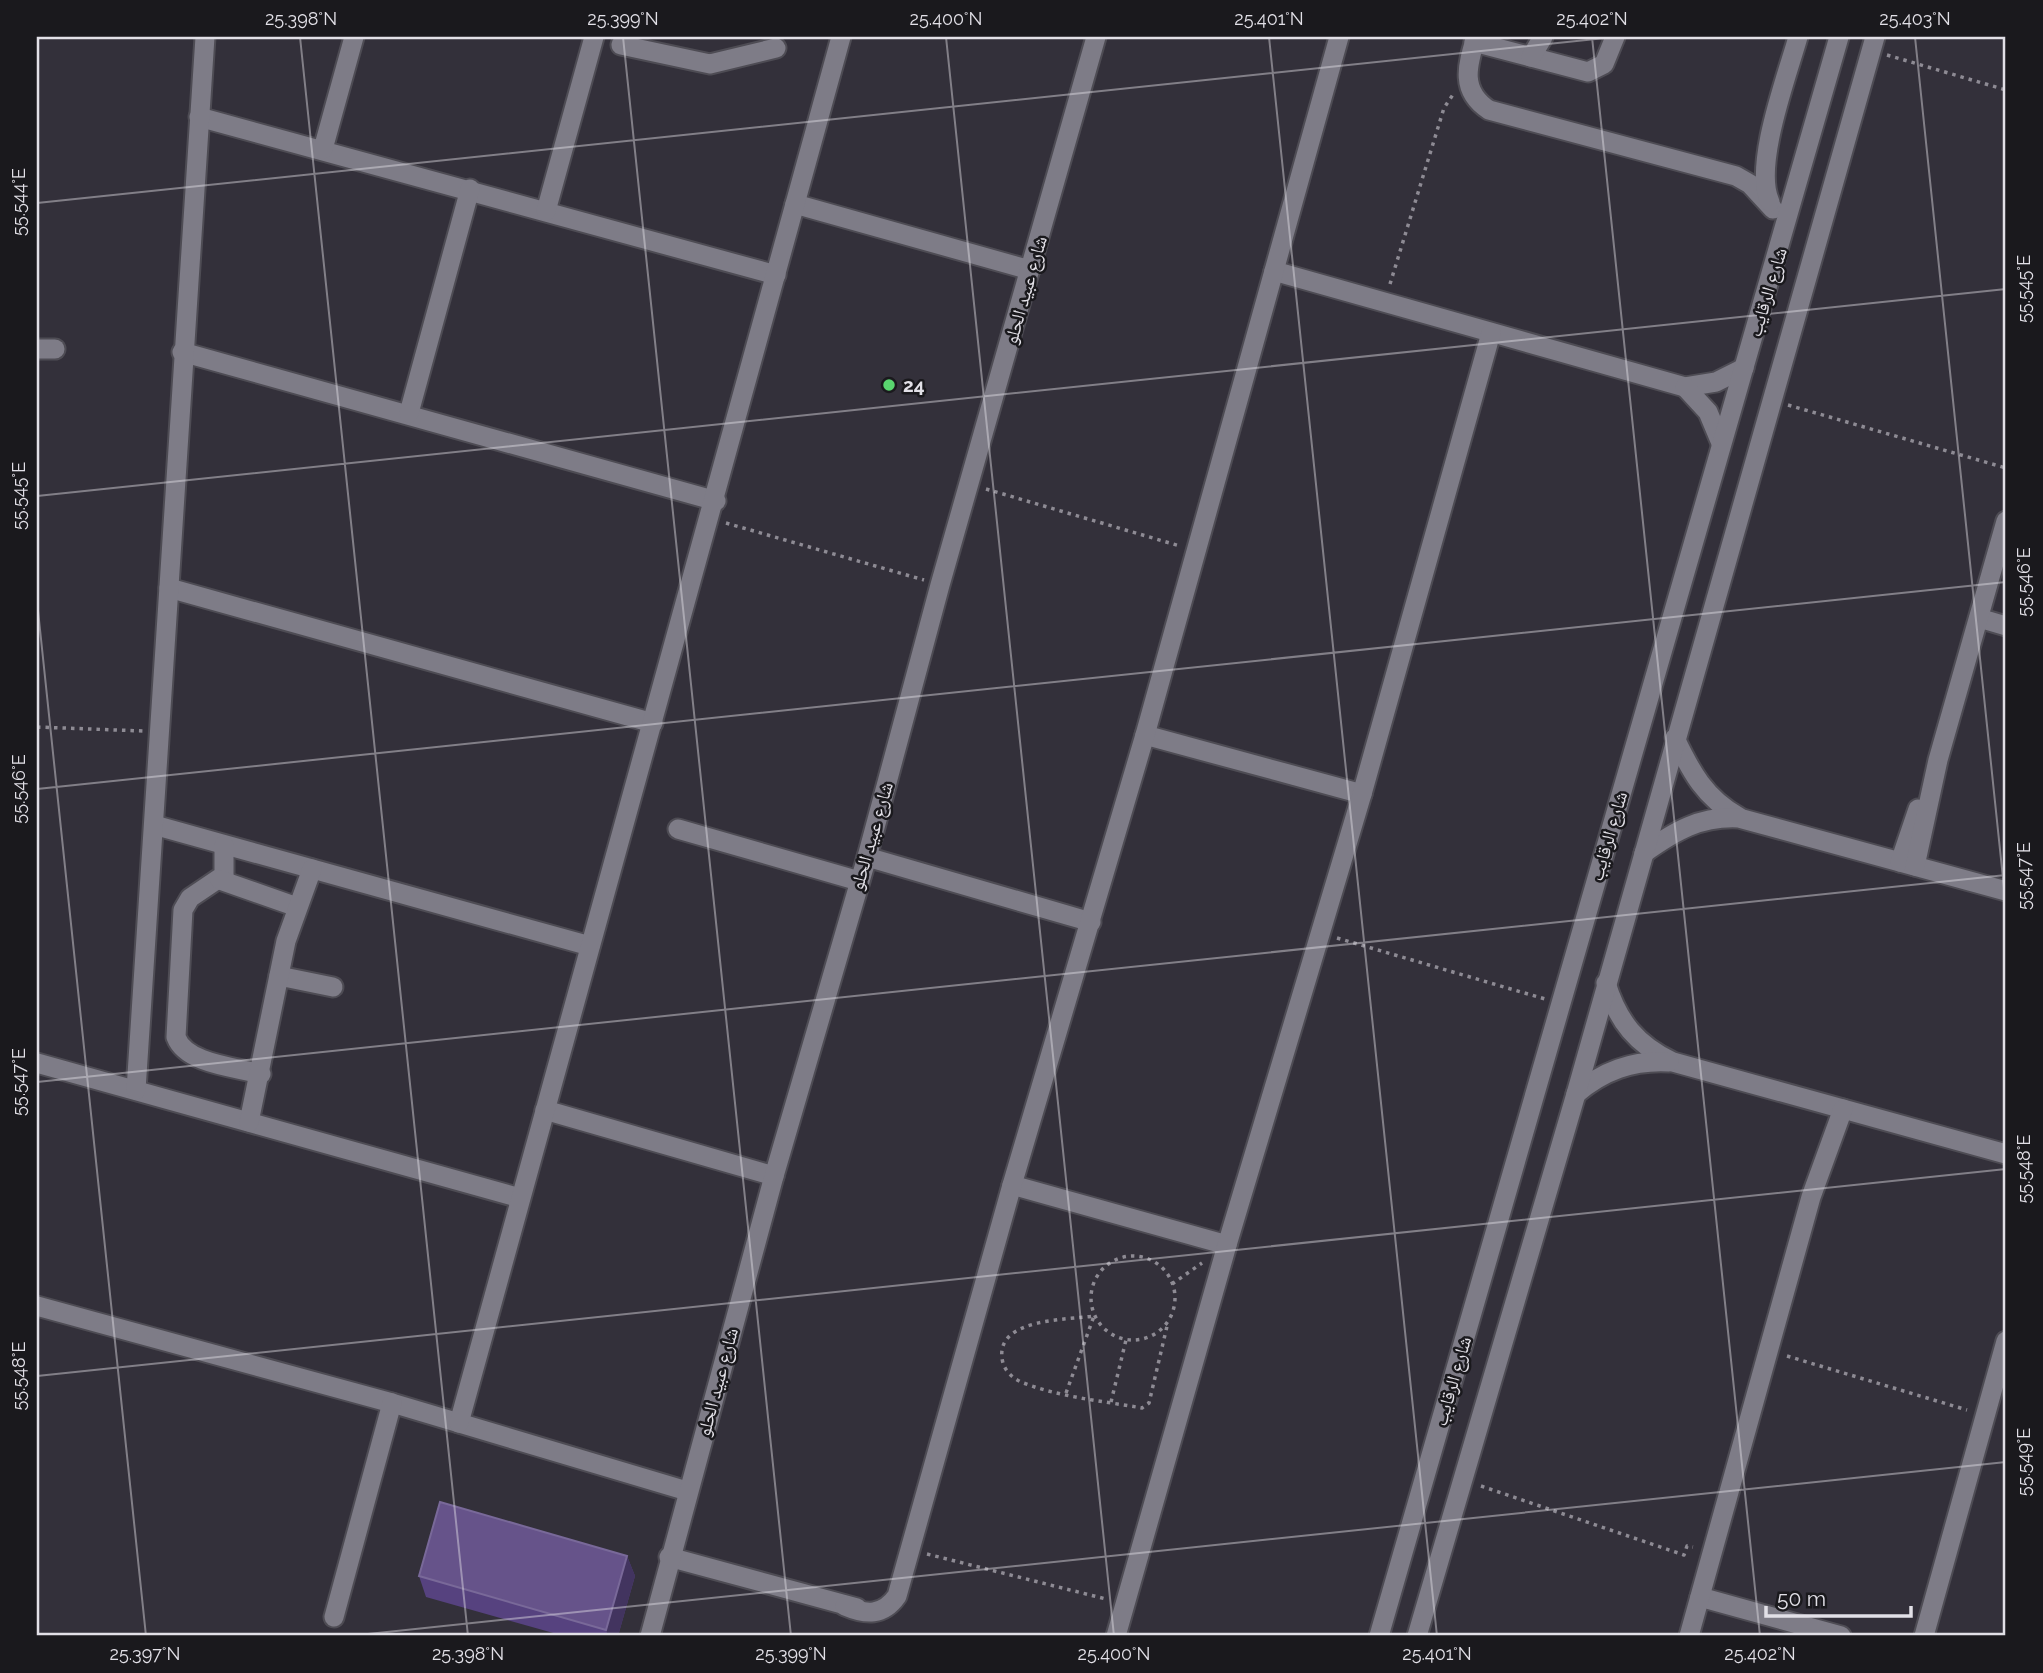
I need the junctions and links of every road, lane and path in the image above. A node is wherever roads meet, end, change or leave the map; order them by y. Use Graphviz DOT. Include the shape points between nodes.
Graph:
graph roads {
  1 [pos="205,37"];
  2 [pos="354,37"];
  3 [pos="594,37"];
  4 [pos="841,37"];
  5 [pos="1096,37"];
  6 [pos="1339,37"];
  7 [pos="1543,37"];
  8 [pos="1615,37"];
  9 [pos="1798,37"];
  10 [pos="1839,37"];
  11 [pos="1475,40"];
  12 [pos="1873,43"];
  13 [pos="621,45"];
  14 [pos="665,46"];
  15 [pos="776,48"];
  16 [pos="1531,57"];
  17 [pos="1467,83"];
  18 [pos="2006,90"];
  19 [pos="199,117"];
  20 [pos="323,149"];
  21 [pos="1766,157"];
  22 [pos="1720,172"];
  23 [pos="470,189"];
  24 [pos="795,204"];
  25 [pos="1773,209"];
  26 [pos="546,211"];
  27 [pos="1786,230"];
  28 [pos="1030,270"];
  29 [pos="1274,271"];
  30 [pos="776,275"];
  31 [pos="1384,303"];
  32 [pos="1491,333"];
  33 [pos="182,352"];
  34 [pos="1744,368"];
  35 [pos="1685,387"];
  36 [pos="1772,400"];
  37 [pos="409,413"];
  38 [pos="1721,443"];
  39 [pos="2006,468"];
  40 [pos="969,484"];
  41 [pos="713,510"];
  42 [pos="2006,521"];
  43 [pos="1196,550"];
  44 [pos="940,585"];
  45 [pos="169,588"];
  46 [pos="1979,618"];
  47 [pos="2006,626"];
  48 [pos="653,723"];
  49 [pos="37,727"];
  50 [pos="160,731"];
  51 [pos="1145,735"];
  52 [pos="1675,738"];
  53 [pos="1362,794"];
  54 [pos="1740,818"];
  55 [pos="154,825"];
  56 [pos="678,829"];
  57 [pos="224,845"];
  58 [pos="1644,853"];
  59 [pos="867,857"];
  60 [pos="1907,864"];
  61 [pos="312,869"];
  62 [pos="220,880"];
  63 [pos="859,881"];
  64 [pos="2006,891"];
  65 [pos="297,907"];
  66 [pos="1091,922"];
  67 [pos="1320,933"];
  68 [pos="590,946"];
  69 [pos="279,976"];
  70 [pos="1606,984"];
  71 [pos="333,986"];
  72 [pos="1560,1003"];
  73 [pos="1673,1062"];
  74 [pos="37,1063"];
  75 [pos="261,1074"];
  76 [pos="136,1090"];
  77 [pos="1576,1094"];
  78 [pos="1836,1107"];
  79 [pos="545,1110"];
  80 [pos="249,1122"];
  81 [pos="2006,1154"];
  82 [pos="774,1176"];
  83 [pos="1012,1185"];
  84 [pos="520,1198"];
  85 [pos="1227,1245"];
  86 [pos="37,1306"];
  87 [pos="1094,1316"];
  88 [pos="1168,1322"];
  89 [pos="1126,1340"];
  90 [pos="2006,1341"];
  91 [pos="1768,1351"];
  92 [pos="1066,1393"];
  93 [pos="1111,1402"];
  94 [pos="392,1403"];
  95 [pos="1985,1416"];
  96 [pos="459,1423"];
  97 [pos="1462,1480"];
  98 [pos="687,1491"];
  99 [pos="1712,1553"];
  100 [pos="669,1556"];
  101 [pos="907,1558"];
  102 [pos="1700,1597"];
  103 [pos="1125,1604"];
  104 [pos="334,1617"];
  105 [pos="650,1636"];
  106 [pos="1116,1636"];
  107 [pos="1379,1636"];
  108 [pos="1417,1636"];
  109 [pos="1689,1636"];
  110 [pos="1842,1636"];
  111 [pos="1924,1636"];
  1 -- 19 [label="street"];
  2 -- 20 [label="street"];
  3 -- 26 [label="street"];
  4 -- 24 [label="street"];
  5 -- 28 [label="street, شارع عبيد الحلو"];
  6 -- 29 [label="street"];
  7 -- 16 [label="street"];
  8 -- 16 [label="street" via="1597,70 1588,72"];
  9 -- 21 [label="street"];
  10 -- 27 [label="street, شارع الرقايب"];
  11 -- 16 [label="street"];
  11 -- 17 [label="street"];
  12 -- 18 [label="path"];
  12 -- 36 [label="street, شارع الرقايب"];
  13 -- 14 [label="street"];
  14 -- 15 [label="street" via="718,64"];
  17 -- 22 [label="street" via="1471,94 1489,110"];
  17 -- 31 [label="path" via="1444,108"];
  19 -- 20 [label="street"];
  19 -- 33 [label="street"];
  20 -- 23 [label="street"];
  21 -- 22 [label="street" via="1757,166"];
  21 -- 25 [label="street" via="1764,185"];
  22 -- 25 [label="street" via="1751,184"];
  23 -- 26 [label="street"];
  23 -- 37 [label="street"];
  24 -- 28 [label="street"];
  24 -- 30 [label="street"];
  25 -- 27 [label="street"];
  26 -- 30 [label="street"];
  27 -- 34 [label="street, شارع الرقايب"];
  28 -- 40 [label="street, شارع عبيد الحلو"];
  29 -- 31 [label="street"];
  29 -- 43 [label="street"];
  30 -- 41 [label="street"];
  31 -- 32 [label="street"];
  32 -- 35 [label="street"];
  32 -- 53 [label="street"];
  33 -- 37 [label="street"];
  33 -- 45 [label="street"];
  34 -- 35 [label="street" via="1716,382"];
  34 -- 38 [label="street, شارع الرقايب"];
  35 -- 38 [label="street" via="1708,412"];
  36 -- 39 [label="path"];
  36 -- 52 [label="street, شارع الرقايب"];
  37 -- 41 [label="street"];
  38 -- 72 [label="street, شارع الرقايب"];
  40 -- 43 [label="path"];
  40 -- 44 [label="street, شارع عبيد الحلو"];
  41 -- 44 [label="path"];
  41 -- 48 [label="street"];
  42 -- 46 [label="street"];
  43 -- 51 [label="street"];
  44 -- 59 [label="street, شارع عبيد الحلو"];
  45 -- 48 [label="street"];
  45 -- 50 [label="street"];
  46 -- 47 [label="street"];
  46 -- 60 [label="street"];
  48 -- 68 [label="street"];
  49 -- 50 [label="path"];
  50 -- 55 [label="street"];
  51 -- 53 [label="street"];
  51 -- 66 [label="street"];
  52 -- 54 [label="street" via="1699,785"];
  52 -- 58 [label="street, شارع الرقايب"];
  53 -- 67 [label="street"];
  54 -- 58 [label="street" via="1685,826"];
  54 -- 60 [label="street"];
  55 -- 57 [label="street"];
  55 -- 76 [label="street"];
  56 -- 63 [label="street"];
  57 -- 61 [label="street"];
  57 -- 62 [label="street" via="226,869"];
  58 -- 70 [label="street, شارع الرقايب"];
  59 -- 63 [label="street, شارع عبيد الحلو"];
  59 -- 66 [label="street"];
  60 -- 64 [label="street"];
  61 -- 65 [label="street"];
  61 -- 68 [label="street"];
  62 -- 65 [label="street"];
  62 -- 75 [label="street" via="190,898 183,910 176,1037 192,1055"];
  63 -- 82 [label="street, شارع عبيد الحلو"];
  65 -- 69 [label="street"];
  66 -- 83 [label="street"];
  67 -- 72 [label="path"];
  67 -- 85 [label="street"];
  68 -- 79 [label="street"];
  69 -- 71 [label="street"];
  69 -- 75 [label="street"];
  70 -- 73 [label="street" via="1612,1004 1637,1040"];
  70 -- 77 [label="street, شارع الرقايب"];
  72 -- 107 [label="street, شارع الرقايب"];
  73 -- 77 [label="street" via="1620,1067"];
  73 -- 78 [label="street"];
  74 -- 76 [label="street"];
  75 -- 80 [label="street"];
  76 -- 80 [label="street"];
  77 -- 97 [label="street, شارع الرقايب"];
  78 -- 81 [label="street"];
  78 -- 91 [label="street" via="1813,1171 1811,1197"];
  79 -- 82 [label="street"];
  79 -- 84 [label="street"];
  80 -- 84 [label="street"];
  82 -- 98 [label="street, شارع عبيد الحلو"];
  83 -- 85 [label="street"];
  83 -- 101 [label="street"];
  84 -- 96 [label="street"];
  85 -- 103 [label="street"];
  86 -- 94 [label="street"];
  87 -- 88 [label="path" via="1090,1293 1099,1272 1117,1259 1139,1256 1160,1266 1172,1284 1175,1297"];
  87 -- 89 [label="path" via="1113,1336"];
  87 -- 92 [label="path"];
  87 -- 92 [label="path" via="1020,1327 1003,1344 1004,1368 1012,1377"];
  88 -- 89 [label="path" via="1150,1337"];
  88 -- 93 [label="path" via="1149,1404 1142,1408"];
  89 -- 93 [label="path"];
  90 -- 95 [label="street"];
  91 -- 95 [label="path"];
  91 -- 99 [label="street"];
  92 -- 93 [label="path"];
  94 -- 96 [label="street"];
  94 -- 104 [label="street"];
  95 -- 111 [label="street"];
  96 -- 98 [label="street"];
  97 -- 99 [label="path" via="1684,1555 1687,1546"];
  97 -- 108 [label="street, شارع الرقايب"];
  98 -- 100 [label="street, شارع عبيد الحلو"];
  99 -- 102 [label="street"];
  100 -- 101 [label="street" via="859,1608 881,1601 896,1584"];
  100 -- 105 [label="street, شارع عبيد الحلو"];
  101 -- 103 [label="path"];
  102 -- 109 [label="street"];
  102 -- 110 [label="street"];
  103 -- 106 [label="street"];
}
